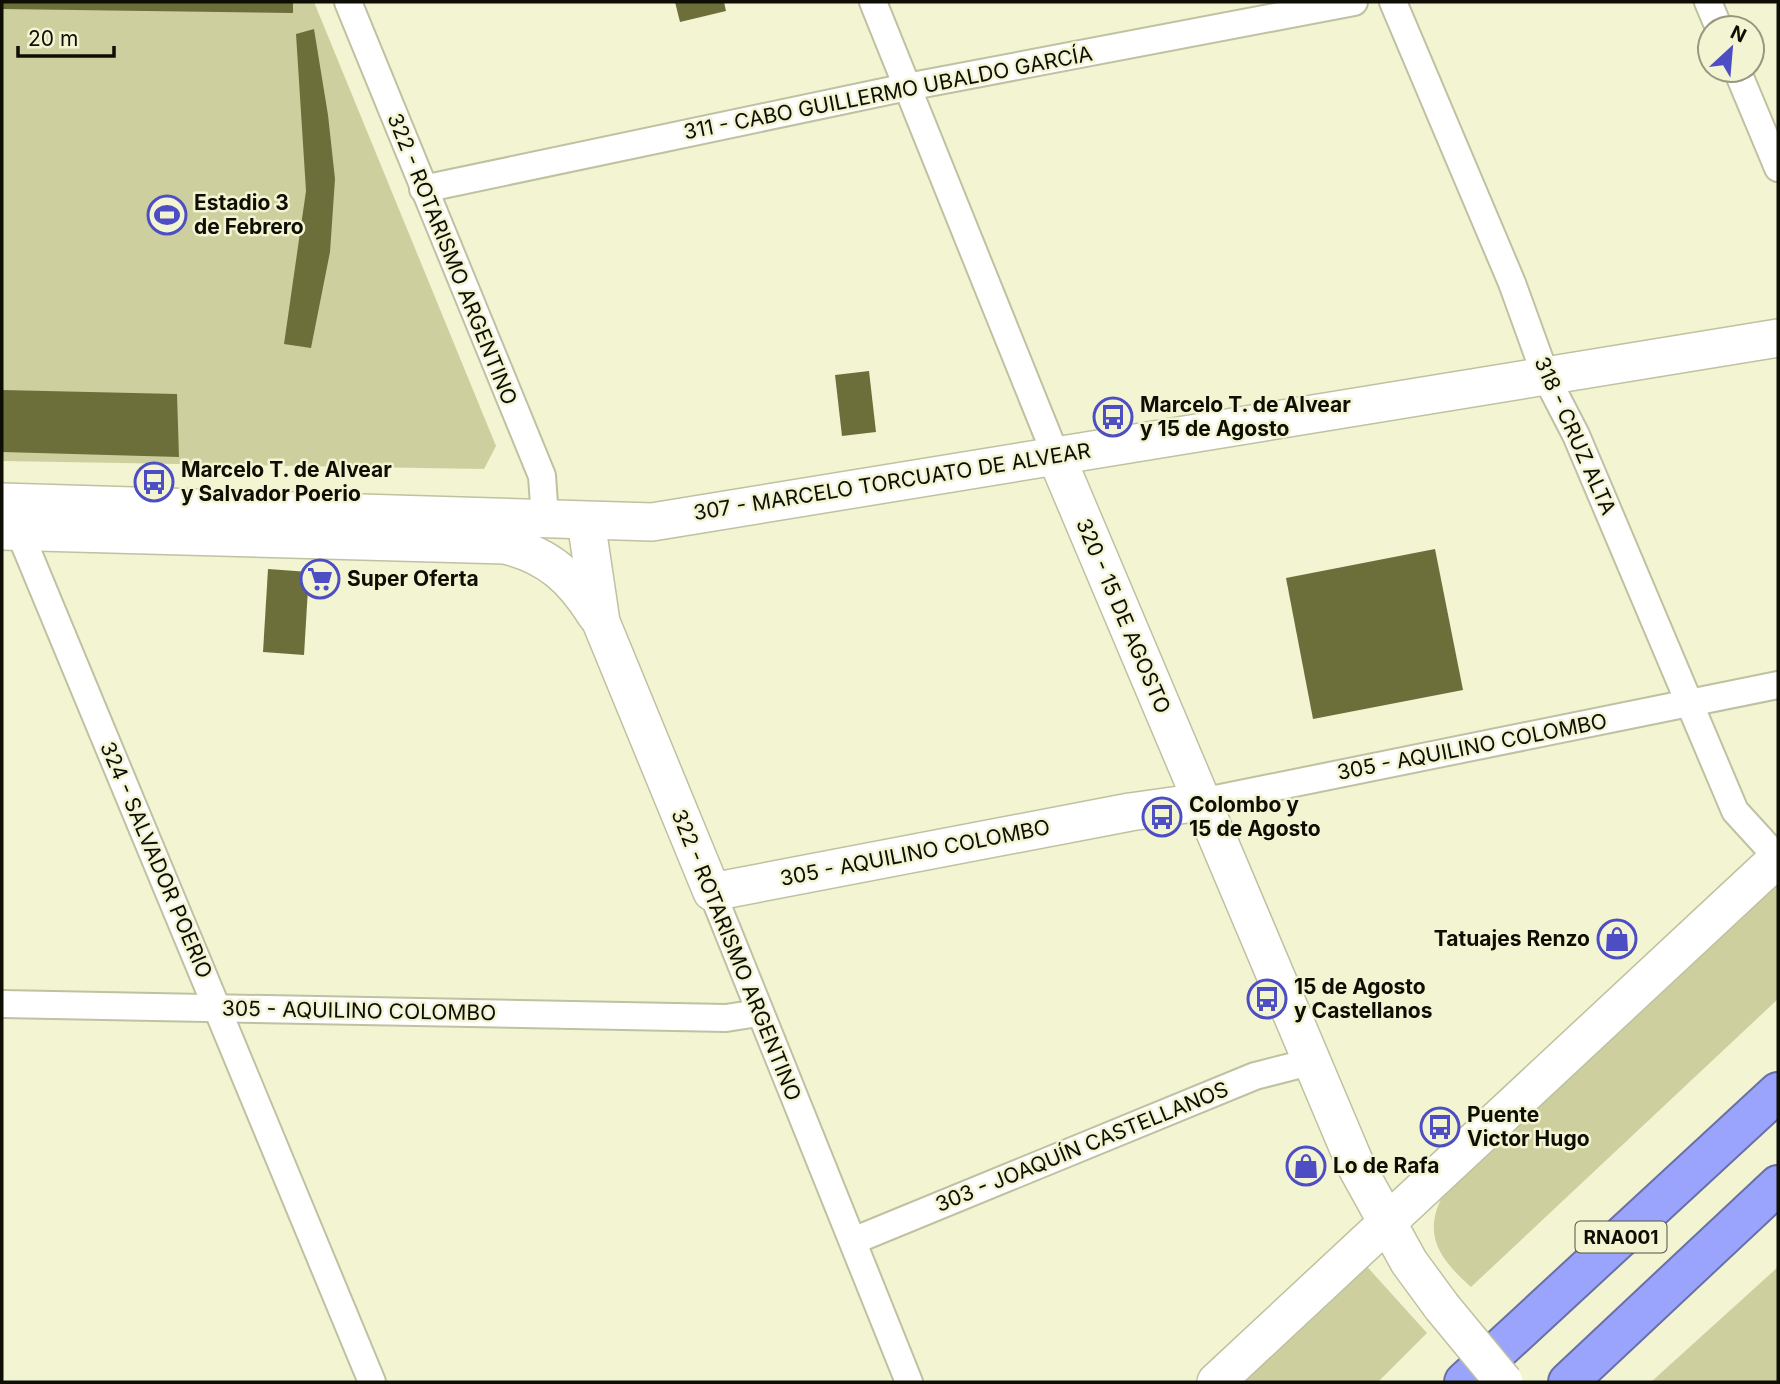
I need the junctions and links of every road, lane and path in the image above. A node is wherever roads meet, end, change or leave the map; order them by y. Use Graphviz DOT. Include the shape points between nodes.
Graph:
graph roads {
  1 [pos="348,2"];
  2 [pos="873,2"];
  3 [pos="1354,2"];
  4 [pos="1393,2"];
  5 [pos="1745,84"];
  6 [pos="907,87"];
  7 [pos="1771,133"];
  8 [pos="1778,168"];
  9 [pos="423,189"];
  10 [pos="1778,338"];
  11 [pos="1546,377"];
  12 [pos="1056,456"];
  13 [pos="545,518"];
  14 [pos="7,521"];
  15 [pos="586,522"];
  16 [pos="601,622"];
  17 [pos="1778,685"];
  18 [pos="1690,703"];
  19 [pos="1201,802"];
  20 [pos="1778,858"];
  21 [pos="712,892"];
  22 [pos="2,1004"];
  23 [pos="218,1009"];
  24 [pos="758,1013"];
  25 [pos="1314,1061"];
  26 [pos="1778,1092"];
  27 [pos="1778,1185"];
  28 [pos="1388,1224"];
  29 [pos="853,1241"];
  30 [pos="372,1382"];
  31 [pos="909,1382"];
  32 [pos="1216,1382"];
  33 [pos="1464,1382"];
  34 [pos="1504,1382"];
  35 [pos="1568,1382"];
  1 -- 9 [label="street, 322 - ROTARISMO ARGENTINO"];
  2 -- 6 [label="street, 320 - 15 DE AGOSTO"];
  3 -- 6 [label="street, 311 - CABO GUILLERMO UBALDO GARCÍA"];
  4 -- 11 [label="street, 318 - CRUZ ALTA" via="1512,283"];
  5 -- 7 [label="street"];
  6 -- 9 [label="street, 311 - CABO GUILLERMO UBALDO GARCÍA"];
  6 -- 12 [label="street, 320 - 15 DE AGOSTO"];
  7 -- 8 [label="street"];
  9 -- 13 [label="street, 322 - ROTARISMO ARGENTINO" via="542,476"];
  10 -- 11 [label="street, 307 - MARCELO TORCUATO DE ALVEAR"];
  11 -- 12 [label="street, 307 - MARCELO TORCUATO DE ALVEAR"];
  11 -- 18 [label="street, 318 - CRUZ ALTA" via="1576,435"];
  12 -- 15 [label="street, 307 - MARCELO TORCUATO DE ALVEAR" via="652,522"];
  12 -- 19 [label="street, 320 - 15 DE AGOSTO"];
  13 -- 14 [label="street, 307 - MARCELO TORCUATO DE ALVEAR"];
  13 -- 15 [label="street, 307 - MARCELO TORCUATO DE ALVEAR"];
  14 -- 16 [label="street" via="505,545 545,558 567,575"];
  14 -- 23 [label="street, 324 - SALVADOR POERIO"];
  15 -- 16 [label="street, 322 - ROTARISMO ARGENTINO"];
  16 -- 21 [label="street, 322 - ROTARISMO ARGENTINO"];
  17 -- 18 [label="street, 305 - AQUILINO COLOMBO"];
  18 -- 19 [label="street, 305 - AQUILINO COLOMBO"];
  18 -- 20 [label="street, 318 - CRUZ ALTA" via="1735,811"];
  19 -- 21 [label="street, 305 - AQUILINO COLOMBO"];
  19 -- 25 [label="street, 320 - 15 DE AGOSTO"];
  20 -- 28 [label="street"];
  21 -- 24 [label="street, 322 - ROTARISMO ARGENTINO"];
  22 -- 23 [label="street, 305 - AQUILINO COLOMBO"];
  23 -- 24 [label="street, 305 - AQUILINO COLOMBO" via="726,1018"];
  23 -- 30 [label="street, 324 - SALVADOR POERIO"];
  24 -- 29 [label="street, 322 - ROTARISMO ARGENTINO"];
  25 -- 28 [label="street, 320 - 15 DE AGOSTO" via="1356,1166"];
  25 -- 29 [label="street, 303 - JOAQUÍN CASTELLANOS" via="1255,1076"];
  26 -- 33 [label="highway, RNA001"];
  27 -- 35 [label="highway, RNA001"];
  28 -- 32 [label="street"];
  28 -- 34 [label="street, 320 - 15 DE AGOSTO, bridge" via="1442,1307"];
  29 -- 31 [label="street, 322 - ROTARISMO ARGENTINO"];
}
